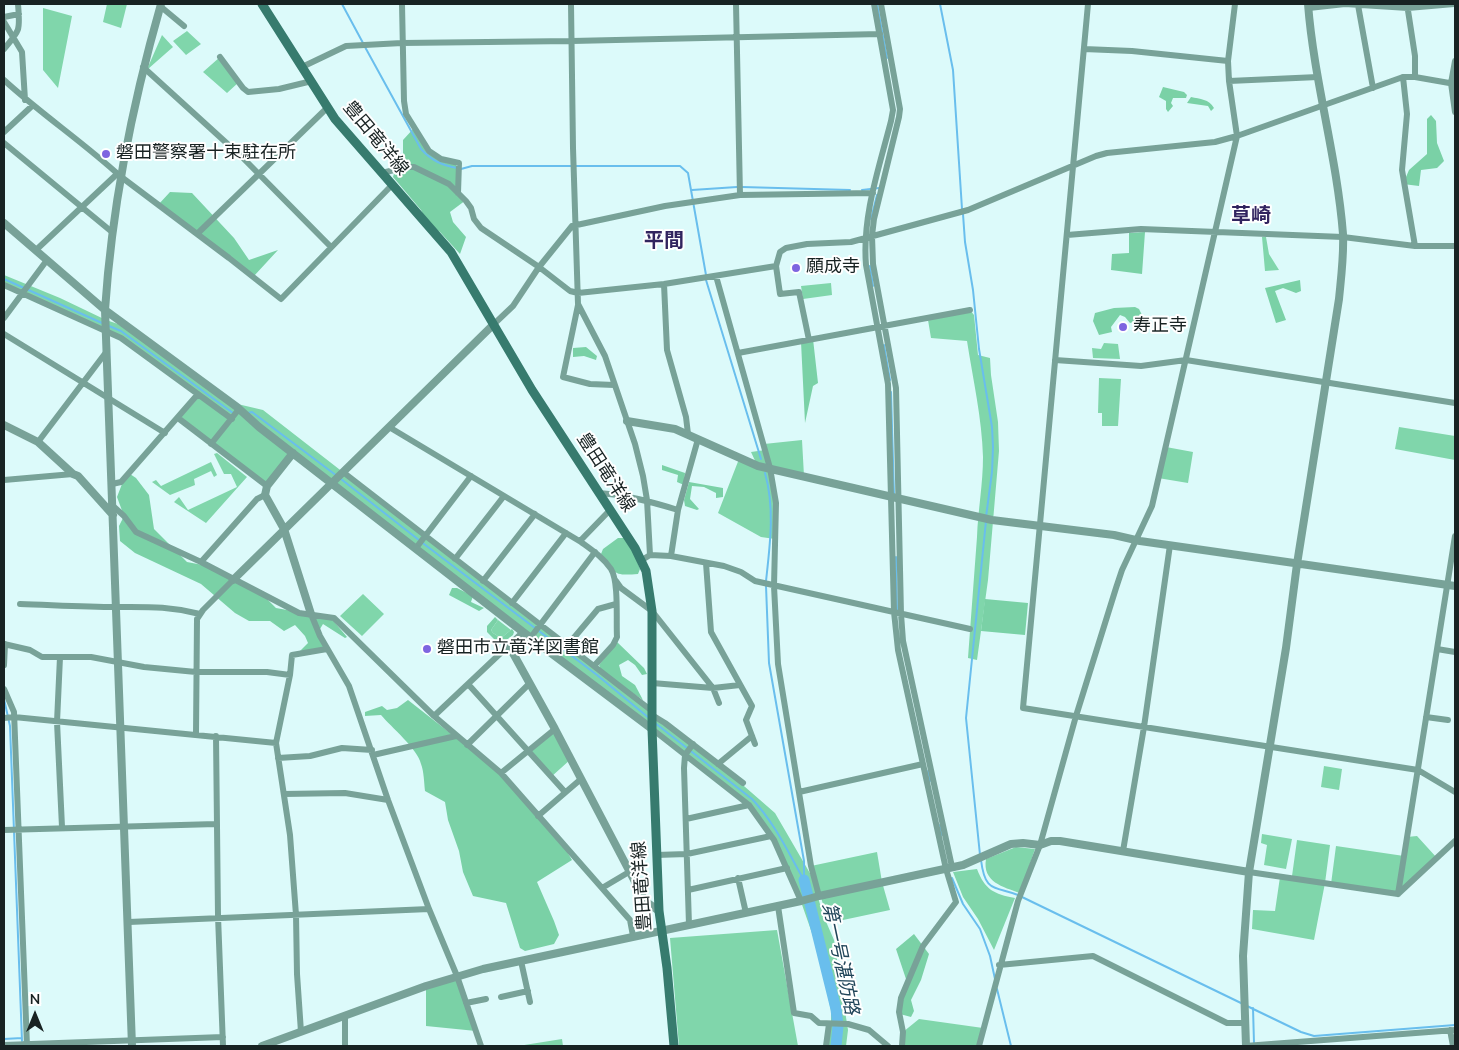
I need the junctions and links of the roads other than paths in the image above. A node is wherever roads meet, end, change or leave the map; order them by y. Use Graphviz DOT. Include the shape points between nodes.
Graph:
graph roads {
  1 [pos="18,4"];
  2 [pos="262,4"];
  3 [pos="402,4"];
  4 [pos="571,4"];
  5 [pos="736,4"];
  6 [pos="874,4"];
  7 [pos="881,4"];
  8 [pos="1088,4"];
  9 [pos="1234,4"];
  10 [pos="1454,4"];
  11 [pos="161,5"];
  12 [pos="1358,5"];
  13 [pos="1308,6"];
  14 [pos="1407,6"];
  15 [pos="19,14"];
  16 [pos="4,17"];
  17 [pos="4,22"];
  18 [pos="184,26"];
  19 [pos="880,34"];
  20 [pos="736,38"];
  21 [pos="13,39"];
  22 [pos="572,41"];
  23 [pos="402,43"];
  24 [pos="4,49"];
  25 [pos="1084,49"];
  26 [pos="220,57"];
  27 [pos="1228,61"];
  28 [pos="1455,61"];
  29 [pos="143,67"];
  30 [pos="302,67"];
  31 [pos="1318,77"];
  32 [pos="1402,77"];
  33 [pos="1415,77"];
  34 [pos="4,80"];
  35 [pos="312,81"];
  36 [pos="1229,81"];
  37 [pos="1453,84"];
  38 [pos="1373,88"];
  39 [pos="25,100"];
  40 [pos="32,106"];
  41 [pos="1324,107"];
  42 [pos="328,108"];
  43 [pos="1455,112"];
  44 [pos="4,132"];
  45 [pos="1237,136"];
  46 [pos="4,143"];
  47 [pos="1073,166"];
  48 [pos="382,173"];
  49 [pos="258,174"];
  50 [pos="119,175"];
  51 [pos="392,184"];
  52 [pos="458,193"];
  53 [pos="873,194"];
  54 [pos="740,195"];
  55 [pos="82,207"];
  56 [pos="4,223"];
  57 [pos="575,225"];
  58 [pos="112,232"];
  59 [pos="1216,232"];
  60 [pos="197,234"];
  61 [pos="1067,235"];
  62 [pos="1343,236"];
  63 [pos="869,237"];
  64 [pos="1416,246"];
  65 [pos="1455,246"];
  66 [pos="331,247"];
  67 [pos="36,250"];
  68 [pos="47,260"];
  69 [pos="776,266"];
  70 [pos="539,268"];
  71 [pos="716,276"];
  72 [pos="664,284"];
  73 [pos="4,285"];
  74 [pos="22,293"];
  75 [pos="578,293"];
  76 [pos="578,304"];
  77 [pos="106,310"];
  78 [pos="970,310"];
  79 [pos="4,318"];
  80 [pos="494,324"];
  81 [pos="885,326"];
  82 [pos="877,327"];
  83 [pos="106,332"];
  84 [pos="4,334"];
  85 [pos="809,340"];
  86 [pos="107,351"];
  87 [pos="738,353"];
  88 [pos="1055,360"];
  89 [pos="1186,360"];
  90 [pos="1326,382"];
  91 [pos="82,383"];
  92 [pos="614,385"];
  93 [pos="198,394"];
  94 [pos="109,399"];
  95 [pos="1455,403"];
  96 [pos="239,409"];
  97 [pos="178,418"];
  98 [pos="232,419"];
  99 [pos="627,421"];
  100 [pos="4,425"];
  101 [pos="389,427"];
  102 [pos="164,433"];
  103 [pos="688,434"];
  104 [pos="698,439"];
  105 [pos="38,442"];
  106 [pos="212,444"];
  107 [pos="293,453"];
  108 [pos="770,468"];
  109 [pos="342,472"];
  110 [pos="73,474"];
  111 [pos="471,476"];
  112 [pos="4,480"];
  113 [pos="331,483"];
  114 [pos="112,484"];
  115 [pos="266,490"];
  116 [pos="599,493"];
  117 [pos="504,496"];
  118 [pos="895,496"];
  119 [pos="647,500"];
  120 [pos="113,506"];
  121 [pos="610,510"];
  122 [pos="678,510"];
  123 [pos="535,514"];
  124 [pos="113,515"];
  125 [pos="1039,525"];
  126 [pos="284,530"];
  127 [pos="566,533"];
  128 [pos="426,536"];
  129 [pos="1455,536"];
  130 [pos="580,541"];
  131 [pos="1137,541"];
  132 [pos="1170,546"];
  133 [pos="416,548"];
  134 [pos="595,552"];
  135 [pos="671,556"];
  136 [pos="646,558"];
  137 [pos="455,559"];
  138 [pos="200,562"];
  139 [pos="706,563"];
  140 [pos="1297,564"];
  141 [pos="233,580"];
  142 [pos="615,580"];
  143 [pos="483,581"];
  144 [pos="1451,585"];
  145 [pos="774,586"];
  146 [pos="512,603"];
  147 [pos="20,604"];
  148 [pos="616,604"];
  149 [pos="117,607"];
  150 [pos="652,612"];
  151 [pos="898,613"];
  152 [pos="200,614"];
  153 [pos="311,614"];
  154 [pos="540,625"];
  155 [pos="970,629"];
  156 [pos="523,632"];
  157 [pos="530,637"];
  158 [pos="5,644"];
  159 [pos="509,646"];
  160 [pos="567,646"];
  161 [pos="327,649"];
  162 [pos="1437,649"];
  163 [pos="1455,652"];
  164 [pos="60,657"];
  165 [pos="119,663"];
  166 [pos="4,665"];
  167 [pos="594,666"];
  168 [pos="196,672"];
  169 [pos="290,675"];
  170 [pos="530,683"];
  171 [pos="652,683"];
  172 [pos="468,684"];
  173 [pos="740,685"];
  174 [pos="713,688"];
  175 [pos="4,689"];
  176 [pos="719,703"];
  177 [pos="652,713"];
  178 [pos="497,715"];
  179 [pos="434,716"];
  180 [pos="1076,716"];
  181 [pos="14,717"];
  182 [pos="1426,717"];
  183 [pos="4,718"];
  184 [pos="1448,720"];
  185 [pos="57,722"];
  186 [pos="121,727"];
  187 [pos="1144,727"];
  188 [pos="555,729"];
  189 [pos="652,729"];
  190 [pos="196,734"];
  191 [pos="216,736"];
  192 [pos="456,736"];
  193 [pos="752,736"];
  194 [pos="276,743"];
  195 [pos="693,744"];
  196 [pos="755,744"];
  197 [pos="467,745"];
  198 [pos="1270,748"];
  199 [pos="528,750"];
  200 [pos="373,752"];
  201 [pos="685,755"];
  202 [pos="278,758"];
  203 [pos="718,764"];
  204 [pos="923,764"];
  205 [pos="1418,770"];
  206 [pos="501,773"];
  207 [pos="581,779"];
  208 [pos="743,783"];
  209 [pos="565,792"];
  210 [pos="799,792"];
  211 [pos="1455,792"];
  212 [pos="284,794"];
  213 [pos="388,800"];
  214 [pos="749,805"];
  215 [pos="538,816"];
  216 [pos="686,819"];
  217 [pos="216,824"];
  218 [pos="62,827"];
  219 [pos="125,827"];
  220 [pos="4,830"];
  221 [pos="19,830"];
  222 [pos="771,836"];
  223 [pos="1455,841"];
  224 [pos="1040,846"];
  225 [pos="1123,851"];
  226 [pos="687,854"];
  227 [pos="656,855"];
  228 [pos="787,868"];
  229 [pos="949,868"];
  230 [pos="629,872"];
  231 [pos="1249,872"];
  232 [pos="738,878"];
  233 [pos="602,888"];
  234 [pos="688,890"];
  235 [pos="1398,894"];
  236 [pos="819,896"];
  237 [pos="801,902"];
  238 [pos="778,906"];
  239 [pos="429,909"];
  240 [pos="658,911"];
  241 [pos="746,913"];
  242 [pos="296,915"];
  243 [pos="218,918"];
  244 [pos="129,922"];
  245 [pos="689,925"];
  246 [pos="661,931"];
  247 [pos="633,936"];
  248 [pos="521,960"];
  249 [pos="999,965"];
  250 [pos="457,976"];
  251 [pos="528,991"];
  252 [pos="501,997"];
  253 [pos="486,1000"];
  254 [pos="530,1002"];
  255 [pos="466,1003"];
  256 [pos="345,1017"];
  257 [pos="1244,1023"];
  258 [pos="830,1024"];
  259 [pos="1452,1030"];
  260 [pos="301,1032"];
  261 [pos="223,1037"];
  262 [pos="879,1043"];
  263 [pos="132,1044"];
  264 [pos="4,1045"];
  265 [pos="27,1045"];
  266 [pos="223,1046"];
  267 [pos="262,1046"];
  268 [pos="345,1046"];
  269 [pos="481,1046"];
  270 [pos="674,1046"];
  271 [pos="826,1046"];
  272 [pos="888,1046"];
  273 [pos="902,1046"];
  274 [pos="978,1046"];
  275 [pos="1245,1046"];
  276 [pos="1453,1046"];
  1 -- 15 [label="street"];
  2 -- 30 [label="main road, 豊田竜洋線"];
  3 -- 23 [label="street"];
  4 -- 22 [label="street"];
  5 -- 20 [label="street"];
  6 -- 19 [label="street"];
  7 -- 63 [label="street" via="900,109"];
  8 -- 25 [label="street"];
  9 -- 27 [label="street"];
  10 -- 14 [label="street"];
  11 -- 18 [label="street"];
  11 -- 29 [label="street"];
  12 -- 13 [label="street"];
  12 -- 14 [label="street"];
  12 -- 38 [label="street"];
  13 -- 31 [label="street"];
  14 -- 33 [label="street"];
  15 -- 16 [label="street"];
  15 -- 21 [label="street" via="19,26"];
  17 -- 21 [label="street"];
  19 -- 20 [label="street"];
  19 -- 53 [label="street" via="893,110"];
  20 -- 22 [label="street"];
  20 -- 54 [label="street"];
  21 -- 24 [label="street"];
  21 -- 39 [label="street" via="22,52"];
  22 -- 23 [label="street"];
  22 -- 57 [label="street"];
  23 -- 30 [label="street" via="346,46"];
  23 -- 52 [label="street" via="406,114 429,151 441,159 458,163"];
  25 -- 27 [label="street"];
  25 -- 47 [label="street"];
  26 -- 35 [label="street" via="248,92"];
  27 -- 36 [label="street"];
  28 -- 37 [label="street"];
  29 -- 49 [label="street"];
  29 -- 50 [label="street"];
  30 -- 35 [label="main road, 豊田竜洋線"];
  31 -- 36 [label="street"];
  31 -- 41 [label="street"];
  32 -- 33 [label="street"];
  32 -- 38 [label="street"];
  32 -- 64 [label="street" via="1407,114 1402,170"];
  33 -- 37 [label="street"];
  34 -- 39 [label="street"];
  35 -- 42 [label="main road, 豊田竜洋線"];
  36 -- 45 [label="street"];
  37 -- 43 [label="street"];
  38 -- 41 [label="street"];
  39 -- 40 [label="street"];
  40 -- 44 [label="street"];
  40 -- 50 [label="street"];
  41 -- 45 [label="street"];
  41 -- 62 [label="street"];
  42 -- 48 [label="main road, 豊田竜洋線"];
  42 -- 49 [label="street"];
  45 -- 47 [label="street" via="1214,142 1116,151"];
  45 -- 59 [label="street"];
  46 -- 55 [label="street"];
  47 -- 61 [label="street"];
  47 -- 63 [label="street" via="968,210"];
  48 -- 51 [label="main road, 豊田竜洋線"];
  48 -- 52 [label="street" via="414,167 449,184"];
  49 -- 60 [label="street"];
  49 -- 66 [label="street"];
  50 -- 55 [label="street"];
  50 -- 58 [label="street"];
  50 -- 60 [label="street"];
  51 -- 66 [label="street"];
  51 -- 80 [label="main road, 豊田竜洋線" via="451,252"];
  52 -- 70 [label="street" via="471,208 481,228"];
  53 -- 54 [label="street"];
  53 -- 63 [label="street" via="868,214"];
  54 -- 57 [label="street" via="665,206"];
  55 -- 58 [label="street"];
  55 -- 67 [label="street"];
  56 -- 67 [label="street"];
  57 -- 70 [label="street"];
  57 -- 75 [label="street"];
  58 -- 77 [label="street"];
  59 -- 61 [label="street" via="1141,229"];
  59 -- 62 [label="street"];
  59 -- 89 [label="street"];
  60 -- 66 [label="street" via="281,299"];
  61 -- 88 [label="street"];
  62 -- 64 [label="street"];
  62 -- 90 [label="street" via="1339,299"];
  63 -- 69 [label="street" via="845,243 786,248 780,252"];
  63 -- 81 [label="street"];
  63 -- 82 [label="street" via="866,265"];
  64 -- 65 [label="street"];
  67 -- 68 [label="street"];
  68 -- 74 [label="street"];
  68 -- 77 [label="street"];
  69 -- 71 [label="street"];
  69 -- 85 [label="street" via="780,294 799,292"];
  70 -- 75 [label="street" via="570,291"];
  70 -- 80 [label="street" via="513,306"];
  71 -- 72 [label="street"];
  71 -- 87 [label="street"];
  72 -- 75 [label="street"];
  72 -- 103 [label="street" via="667,350"];
  73 -- 74 [label="street"];
  74 -- 79 [label="street"];
  74 -- 83 [label="street"];
  75 -- 76 [label="street"];
  76 -- 92 [label="street" via="604,356"];
  76 -- 92 [label="street" via="563,377 590,384"];
  77 -- 83 [label="street"];
  77 -- 96 [label="street"];
  78 -- 81 [label="street"];
  80 -- 101 [label="street"];
  80 -- 116 [label="main road, 豊田竜洋線" via="532,390"];
  81 -- 82 [label="street"];
  81 -- 118 [label="street" via="896,388"];
  82 -- 85 [label="street"];
  82 -- 118 [label="street" via="888,384"];
  83 -- 86 [label="street"];
  83 -- 93 [label="street" via="121,338"];
  84 -- 91 [label="street"];
  85 -- 87 [label="street"];
  86 -- 91 [label="street"];
  86 -- 94 [label="street"];
  87 -- 108 [label="street"];
  88 -- 89 [label="street" via="1141,366"];
  88 -- 125 [label="street"];
  89 -- 90 [label="street"];
  89 -- 131 [label="street" via="1152,506"];
  90 -- 95 [label="street"];
  90 -- 140 [label="street"];
  91 -- 94 [label="street"];
  91 -- 105 [label="street"];
  92 -- 99 [label="street"];
  93 -- 97 [label="street"];
  93 -- 98 [label="street"];
  94 -- 102 [label="street"];
  94 -- 114 [label="street"];
  96 -- 98 [label="street"];
  96 -- 107 [label="street"];
  97 -- 102 [label="street"];
  97 -- 106 [label="street"];
  98 -- 106 [label="street"];
  99 -- 103 [label="street"];
  99 -- 119 [label="street"];
  100 -- 105 [label="street"];
  101 -- 109 [label="street"];
  101 -- 111 [label="street"];
  102 -- 114 [label="street" via="121,482"];
  103 -- 104 [label="street"];
  104 -- 108 [label="street" via="756,466"];
  104 -- 122 [label="street"];
  105 -- 110 [label="street"];
  106 -- 115 [label="street"];
  107 -- 113 [label="street"];
  107 -- 115 [label="street"];
  108 -- 118 [label="street"];
  108 -- 145 [label="street" via="776,503"];
  109 -- 113 [label="street"];
  109 -- 128 [label="street"];
  110 -- 112 [label="street"];
  110 -- 124 [label="street"];
  111 -- 117 [label="street"];
  111 -- 128 [label="street"];
  113 -- 126 [label="street"];
  113 -- 133 [label="street"];
  114 -- 120 [label="street"];
  115 -- 126 [label="street"];
  115 -- 138 [label="street"];
  116 -- 119 [label="street"];
  116 -- 121 [label="main road, 豊田竜洋線"];
  117 -- 123 [label="street"];
  117 -- 137 [label="street"];
  118 -- 125 [label="street" via="992,520"];
  118 -- 151 [label="street"];
  119 -- 122 [label="street"];
  119 -- 136 [label="street"];
  120 -- 124 [label="street"];
  120 -- 138 [label="street" via="136,532"];
  121 -- 130 [label="street"];
  121 -- 136 [label="main road, 豊田竜洋線"];
  122 -- 135 [label="street"];
  123 -- 127 [label="street"];
  123 -- 143 [label="street"];
  124 -- 149 [label="street"];
  125 -- 131 [label="street"];
  125 -- 180 [label="street" via="1022,708"];
  126 -- 141 [label="street"];
  126 -- 153 [label="street"];
  127 -- 130 [label="street"];
  127 -- 146 [label="street"];
  128 -- 133 [label="street"];
  128 -- 137 [label="street"];
  129 -- 144 [label="street"];
  130 -- 134 [label="street"];
  131 -- 132 [label="street"];
  131 -- 180 [label="street" via="1122,570"];
  132 -- 140 [label="street"];
  132 -- 187 [label="street"];
  133 -- 156 [label="street"];
  134 -- 142 [label="street" via="611,569"];
  134 -- 154 [label="street"];
  135 -- 136 [label="street"];
  135 -- 139 [label="street"];
  136 -- 150 [label="main road, 豊田竜洋線"];
  137 -- 143 [label="street"];
  138 -- 141 [label="street"];
  139 -- 145 [label="street" via="724,566"];
  139 -- 173 [label="street" via="711,632"];
  140 -- 144 [label="street"];
  140 -- 198 [label="street"];
  141 -- 152 [label="street"];
  141 -- 153 [label="street" via="300,612"];
  142 -- 148 [label="street"];
  142 -- 150 [label="street"];
  143 -- 146 [label="street"];
  144 -- 162 [label="street"];
  145 -- 151 [label="street"];
  145 -- 210 [label="street" via="778,664"];
  146 -- 154 [label="street"];
  147 -- 149 [label="street"];
  148 -- 160 [label="street" via="598,608"];
  148 -- 167 [label="street" via="613,645"];
  149 -- 152 [label="street" via="154,606"];
  149 -- 165 [label="street"];
  150 -- 171 [label="main road, 豊田竜洋線"];
  150 -- 174 [label="street"];
  151 -- 155 [label="street"];
  151 -- 204 [label="street" via="898,650"];
  151 -- 229 [label="street"];
  152 -- 168 [label="street" via="197,619"];
  153 -- 161 [label="street"];
  153 -- 179 [label="street" via="334,618"];
  154 -- 157 [label="street"];
  154 -- 160 [label="street"];
  156 -- 157 [label="street"];
  156 -- 159 [label="street"];
  157 -- 189 [label="street"];
  158 -- 164 [label="street" via="30,650 42,657"];
  158 -- 166 [label="street"];
  159 -- 170 [label="street"];
  159 -- 172 [label="street"];
  160 -- 167 [label="street"];
  161 -- 169 [label="street" via="292,655"];
  161 -- 200 [label="street" via="349,686"];
  162 -- 163 [label="street"];
  162 -- 182 [label="street"];
  164 -- 165 [label="street" via="91,657"];
  164 -- 185 [label="street"];
  165 -- 168 [label="street"];
  165 -- 186 [label="street"];
  167 -- 177 [label="street"];
  168 -- 169 [label="street"];
  168 -- 190 [label="street"];
  169 -- 194 [label="street"];
  170 -- 178 [label="street"];
  170 -- 188 [label="street"];
  171 -- 174 [label="street"];
  171 -- 177 [label="main road, 豊田竜洋線"];
  172 -- 178 [label="street"];
  172 -- 179 [label="street"];
  173 -- 174 [label="street"];
  173 -- 193 [label="street" via="752,706 746,720"];
  174 -- 176 [label="street"];
  175 -- 181 [label="street"];
  177 -- 189 [label="main road, 豊田竜洋線"];
  177 -- 195 [label="street"];
  178 -- 197 [label="street"];
  178 -- 199 [label="street"];
  179 -- 192 [label="street"];
  180 -- 187 [label="street"];
  180 -- 224 [label="street"];
  181 -- 183 [label="street"];
  181 -- 185 [label="street"];
  181 -- 221 [label="street"];
  182 -- 184 [label="street"];
  182 -- 205 [label="street"];
  185 -- 186 [label="street"];
  185 -- 218 [label="street"];
  186 -- 190 [label="street"];
  186 -- 219 [label="street"];
  187 -- 198 [label="street"];
  187 -- 225 [label="street"];
  188 -- 199 [label="street"];
  188 -- 207 [label="street"];
  189 -- 201 [label="street"];
  189 -- 227 [label="main road, 豊田竜洋線"];
  190 -- 191 [label="street"];
  191 -- 194 [label="street"];
  191 -- 217 [label="street"];
  192 -- 197 [label="street"];
  192 -- 200 [label="street"];
  193 -- 196 [label="street"];
  193 -- 203 [label="street"];
  194 -- 202 [label="street"];
  195 -- 201 [label="street"];
  195 -- 203 [label="street"];
  197 -- 206 [label="street"];
  198 -- 205 [label="street"];
  198 -- 231 [label="street"];
  199 -- 206 [label="street"];
  199 -- 209 [label="street"];
  200 -- 202 [label="street" via="342,748 310,756"];
  200 -- 213 [label="street"];
  201 -- 214 [label="street"];
  201 -- 216 [label="street"];
  202 -- 212 [label="street"];
  203 -- 208 [label="street"];
  204 -- 210 [label="street"];
  204 -- 229 [label="street"];
  205 -- 211 [label="street"];
  205 -- 235 [label="street"];
  206 -- 215 [label="street"];
  207 -- 209 [label="street"];
  207 -- 230 [label="street"];
  209 -- 215 [label="street"];
  210 -- 236 [label="street"];
  212 -- 213 [label="street" via="345,793"];
  212 -- 242 [label="street"];
  213 -- 239 [label="street"];
  214 -- 216 [label="street"];
  214 -- 222 [label="street"];
  215 -- 233 [label="street"];
  216 -- 226 [label="street"];
  217 -- 219 [label="street"];
  217 -- 243 [label="street"];
  218 -- 219 [label="street"];
  218 -- 221 [label="street"];
  219 -- 244 [label="street"];
  220 -- 221 [label="street"];
  221 -- 265 [label="street"];
  222 -- 226 [label="street"];
  222 -- 228 [label="street"];
  223 -- 235 [label="street"];
  224 -- 225 [label="street" via="1060,841"];
  224 -- 229 [label="street" via="1011,844"];
  224 -- 249 [label="street" via="1018,900"];
  225 -- 231 [label="street"];
  226 -- 227 [label="street"];
  226 -- 234 [label="street"];
  227 -- 240 [label="main road, 豊田竜洋線"];
  228 -- 232 [label="street"];
  228 -- 237 [label="street"];
  229 -- 236 [label="street"];
  229 -- 273 [label="street" via="956,902 924,946 901,998"];
  230 -- 233 [label="street"];
  230 -- 240 [label="street" via="645,901"];
  231 -- 235 [label="street"];
  231 -- 257 [label="street" via="1243,956"];
  232 -- 234 [label="street"];
  232 -- 241 [label="street"];
  233 -- 247 [label="street" via="630,920"];
  234 -- 245 [label="street"];
  236 -- 237 [label="street"];
  237 -- 238 [label="street"];
  238 -- 241 [label="street"];
  238 -- 258 [label="street" via="794,1013 811,1016 819,1024"];
  239 -- 242 [label="street"];
  239 -- 250 [label="street"];
  240 -- 246 [label="main road, 豊田竜洋線"];
  241 -- 245 [label="street"];
  242 -- 243 [label="street"];
  242 -- 260 [label="street"];
  243 -- 244 [label="street"];
  243 -- 261 [label="street"];
  244 -- 263 [label="street"];
  245 -- 246 [label="street"];
  246 -- 247 [label="street"];
  246 -- 270 [label="main road, 豊田竜洋線"];
  247 -- 248 [label="street"];
  248 -- 250 [label="street"];
  248 -- 251 [label="street"];
  249 -- 257 [label="street" via="1093,956 1227,1023"];
  249 -- 274 [label="street"];
  250 -- 255 [label="street"];
  250 -- 256 [label="street"];
  251 -- 252 [label="street"];
  251 -- 254 [label="street"];
  253 -- 255 [label="street"];
  255 -- 269 [label="street"];
  256 -- 260 [label="street"];
  256 -- 268 [label="street"];
  257 -- 275 [label="street"];
  258 -- 262 [label="street" via="848,1024 869,1030"];
  258 -- 271 [label="street"];
  259 -- 275 [label="street"];
  259 -- 276 [label="street"];
  260 -- 267 [label="street"];
  261 -- 263 [label="street"];
  261 -- 266 [label="street"];
  262 -- 272 [label="street"];
  263 -- 265 [label="street"];
  264 -- 265 [label="street"];
}
